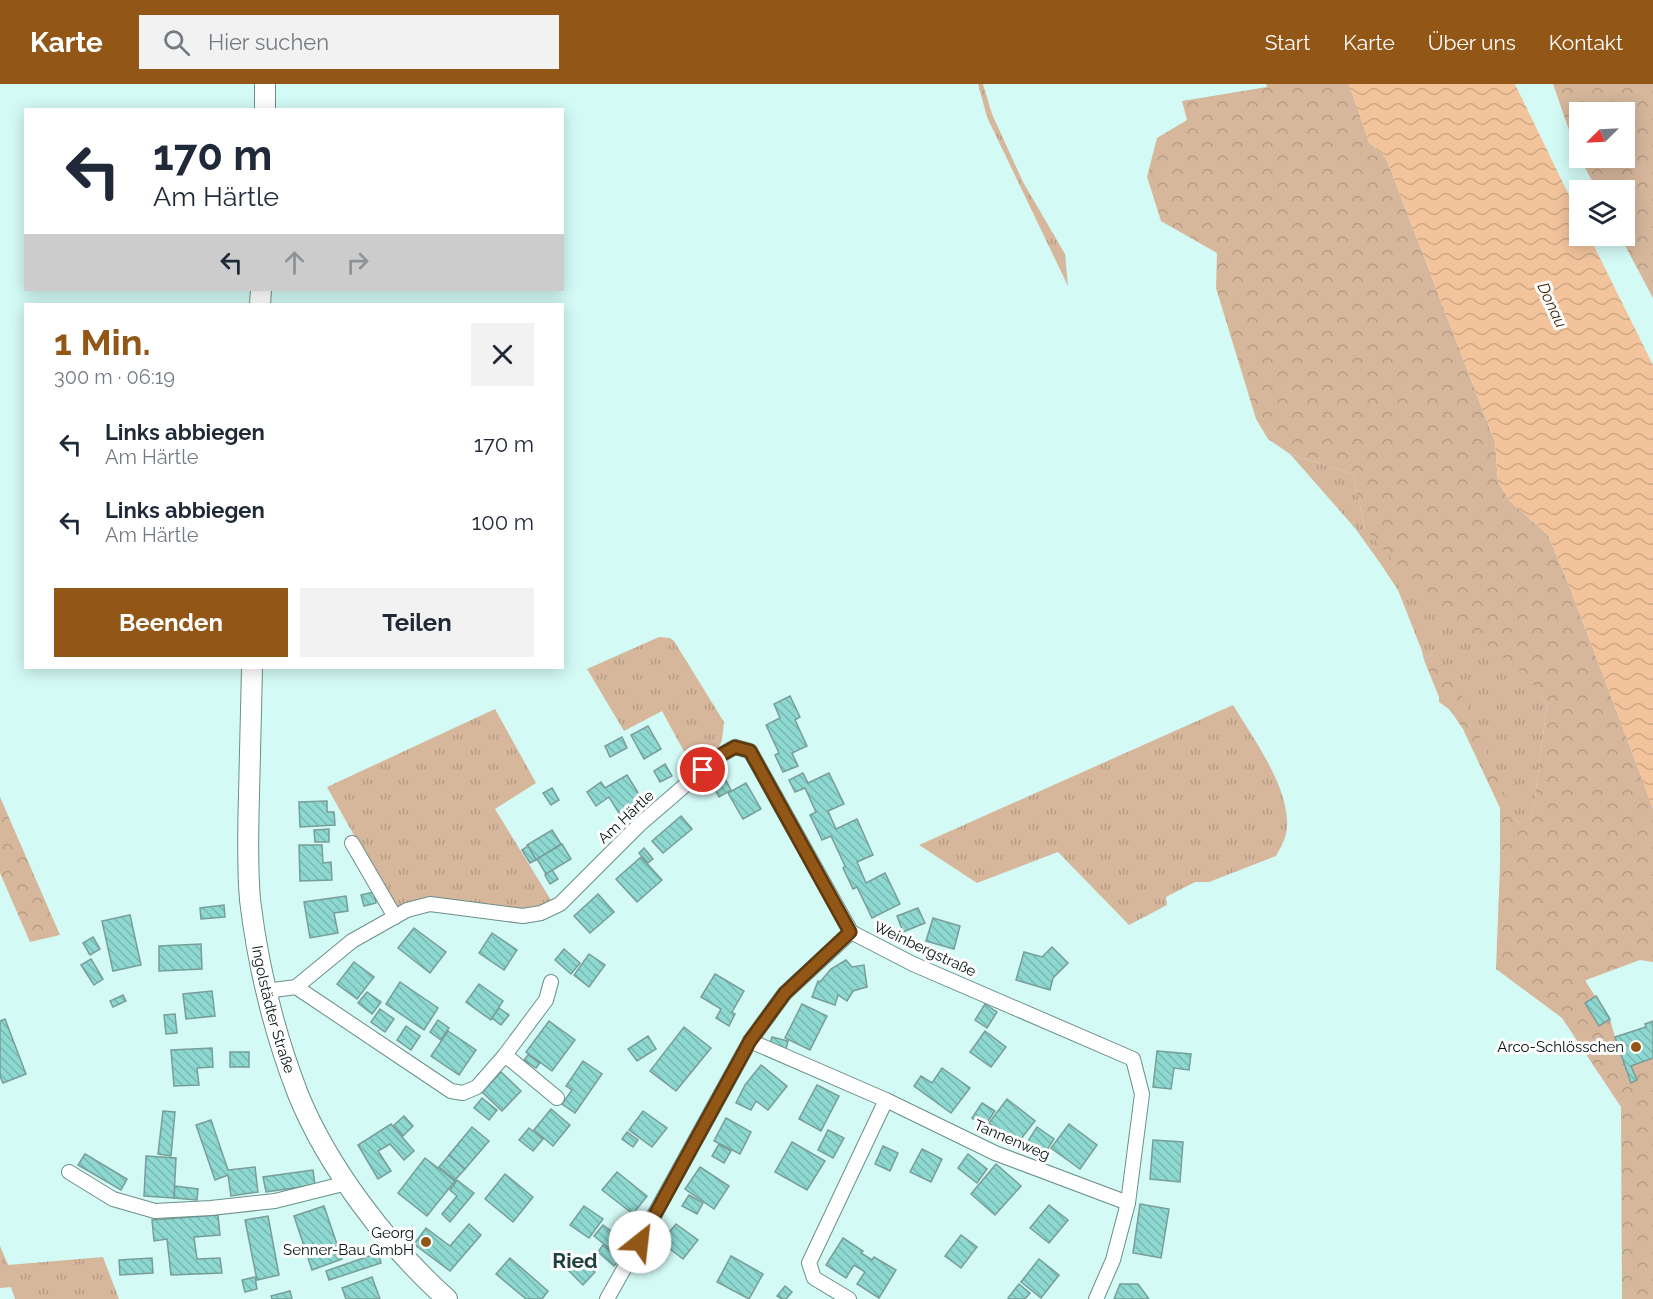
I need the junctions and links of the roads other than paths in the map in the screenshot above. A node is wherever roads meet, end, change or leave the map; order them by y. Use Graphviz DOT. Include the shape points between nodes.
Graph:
graph roads {
  1 [pos="265,84"];
  2 [pos="265,108"];
  3 [pos="252,669"];
  4 [pos="352,843"];
  5 [pos="395,917"];
  6 [pos="850,932"];
  7 [pos="551,982"];
  8 [pos="296,987"];
  9 [pos="266,991"];
  10 [pos="750,1041"];
  11 [pos="505,1055"];
  12 [pos="557,1098"];
  13 [pos="886,1101"];
  14 [pos="69,1172"];
  15 [pos="347,1183"];
  16 [pos="1128,1203"];
  17 [pos="447,1299"];
  18 [pos="607,1299"];
  19 [pos="849,1299"];
  20 [pos="1096,1299"];
  1 -- 2 [label="main road"];
  3 -- 9 [label="main road, Ingolstädter Straße" via="250,898"];
  4 -- 5 [label="street"];
  5 -- 6 [label="street, Am Härtle" via="430,904 523,916 560,904 639,825 719,756 735,747 750,751"];
  5 -- 8 [label="street, Am Härtle" via="352,942"];
  6 -- 10 [label="street, Weinbergstraße" via="785,993"];
  6 -- 16 [label="street, Weinbergstraße" via="913,964 1133,1059 1142,1094"];
  7 -- 11 [label="street" via="546,1000"];
  8 -- 9 [label="street"];
  8 -- 11 [label="street" via="451,1091 463,1093 477,1087"];
  9 -- 15 [label="main road, Ingolstädter Straße" via="299,1095"];
  10 -- 13 [label="street, Tannenweg"];
  10 -- 18 [label="street, Weinbergstraße"];
  11 -- 12 [label="street"];
  13 -- 16 [label="street, Tannenweg" via="995,1153"];
  13 -- 19 [label="street" via="809,1263 814,1278"];
  14 -- 15 [label="street" via="113,1199 155,1211 275,1201"];
  15 -- 17 [label="main road, Ingolstädter Straße" via="382,1231"];
  16 -- 20 [label="street, Weinbergstraße" via="1113,1260"];
}
